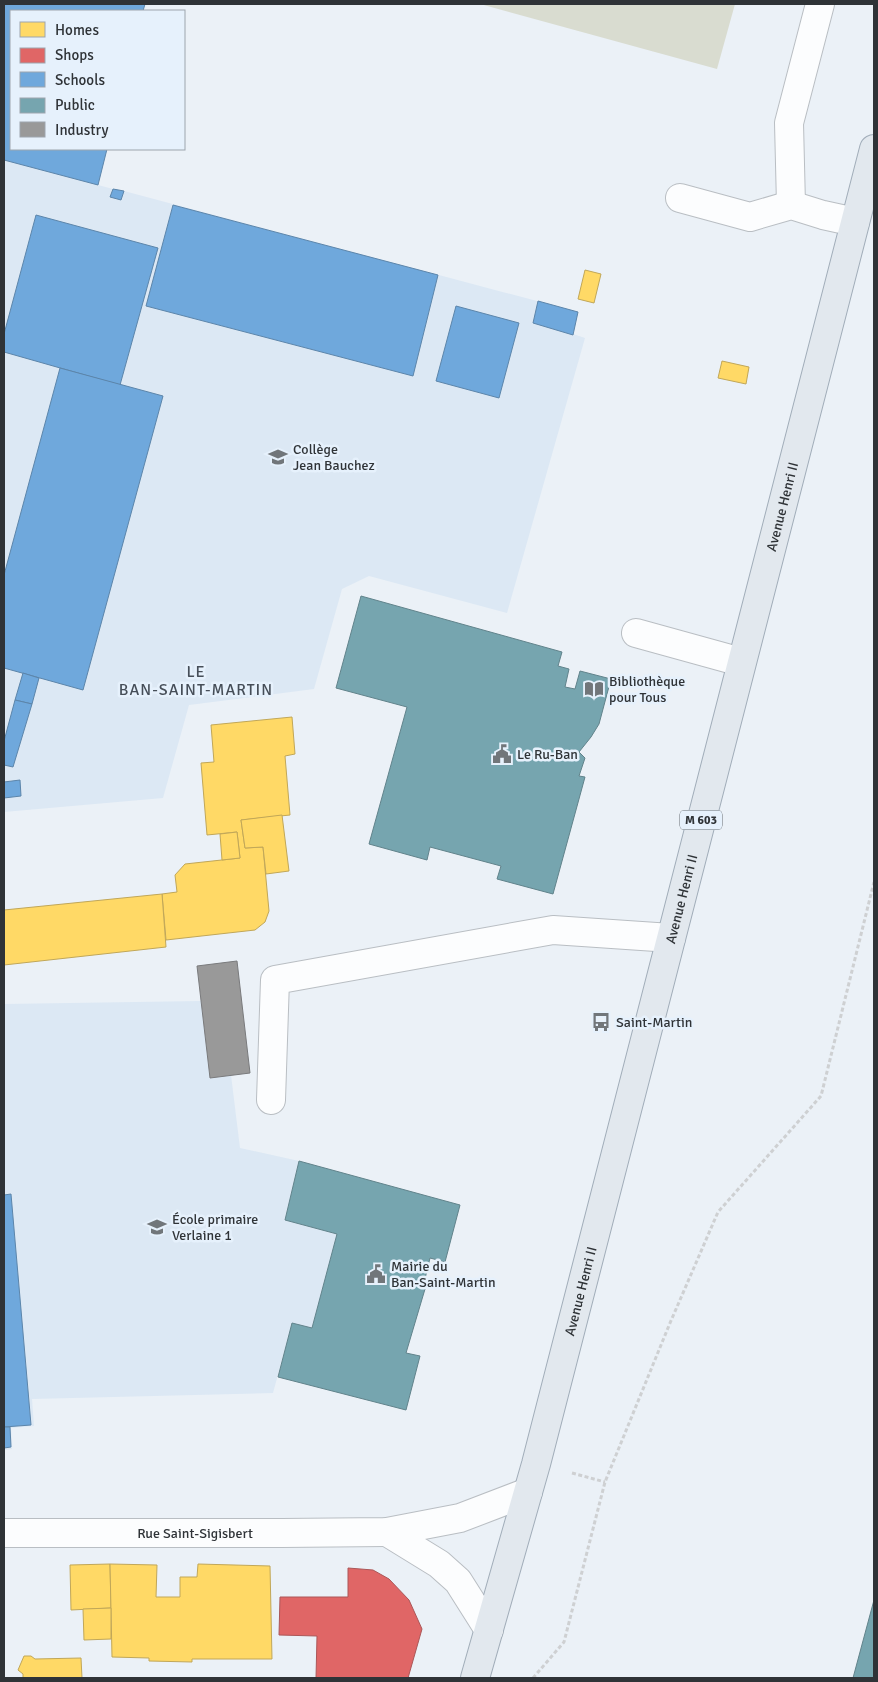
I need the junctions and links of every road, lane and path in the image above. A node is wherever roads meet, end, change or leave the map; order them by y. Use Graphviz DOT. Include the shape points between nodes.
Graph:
graph roads {
  1 [pos="820,4"];
  2 [pos="874,149"];
  3 [pos="680,198"];
  4 [pos="791,205"];
  5 [pos="855,222"];
  6 [pos="636,633"];
  7 [pos="741,662"];
  8 [pos="874,882"];
  9 [pos="671,938"];
  10 [pos="271,1100"];
  11 [pos="528,1492"];
  12 [pos="387,1532"];
  13 [pos="4,1533"];
  14 [pos="488,1630"];
  15 [pos="475,1678"];
  16 [pos="533,1678"];
  1 -- 4 [label="street" via="789,123"];
  2 -- 5 [label="main road, Avenue Henri II / M 603"];
  3 -- 4 [label="street" via="750,217"];
  4 -- 5 [label="street"];
  5 -- 7 [label="main road, Avenue Henri II / M 603"];
  6 -- 7 [label="street"];
  7 -- 9 [label="main road, Avenue Henri II / M 603"];
  8 -- 16 [label="path" via="821,1096 718,1212 605,1482 564,1642"];
  9 -- 10 [label="street" via="553,930 275,980"];
  9 -- 11 [label="main road, Avenue Henri II / M 603"];
  11 -- 12 [label="street, Rue Saint-Sigisbert" via="460,1518"];
  11 -- 14 [label="main road, Avenue Henri II / M 603"];
  12 -- 13 [label="street, Rue Saint-Sigisbert"];
  12 -- 14 [label="street" via="439,1564 458,1581"];
  14 -- 15 [label="main road, M 603"];
}
